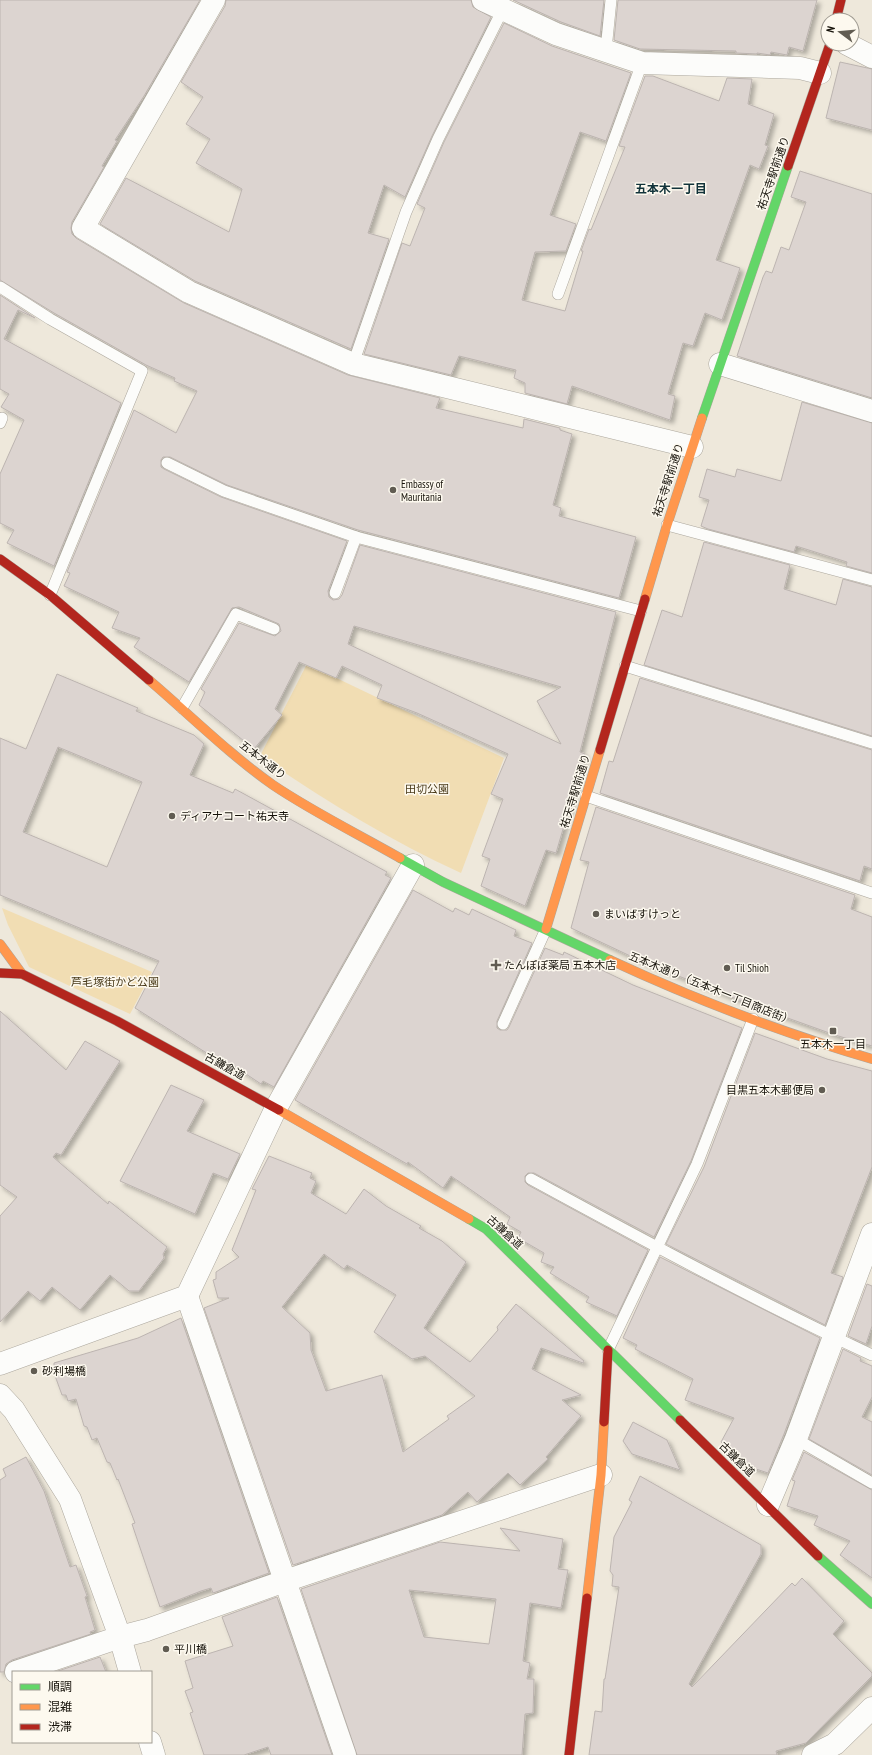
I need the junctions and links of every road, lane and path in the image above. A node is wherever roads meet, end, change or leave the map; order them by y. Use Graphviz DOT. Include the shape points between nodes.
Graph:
graph roads {
  1 [pos="214,0"];
  2 [pos="483,0"];
  3 [pos="611,0"];
  4 [pos="841,0"];
  5 [pos="503,9"];
  6 [pos="838,12"];
  7 [pos="606,50"];
  8 [pos="860,51"];
  9 [pos="827,52"];
  10 [pos="872,57"];
  11 [pos="642,63"];
  12 [pos="820,73"];
  13 [pos="0,287"];
  14 [pos="558,294"];
  15 [pos="353,364"];
  16 [pos="720,364"];
  17 [pos="872,411"];
  18 [pos="692,447"];
  19 [pos="167,463"];
  20 [pos="667,525"];
  21 [pos="356,537"];
  22 [pos="0,559"];
  23 [pos="872,580"];
  24 [pos="335,593"];
  25 [pos="50,595"];
  26 [pos="641,611"];
  27 [pos="274,630"];
  28 [pos="625,666"];
  29 [pos="182,708"];
  30 [pos="872,743"];
  31 [pos="586,796"];
  32 [pos="413,865"];
  33 [pos="872,893"];
  34 [pos="546,929"];
  35 [pos="0,944"];
  36 [pos="0,973"];
  37 [pos="22,974"];
  38 [pos="753,1019"];
  39 [pos="503,1024"];
  40 [pos="872,1059"];
  41 [pos="276,1108"];
  42 [pos="531,1179"];
  43 [pos="872,1234"];
  44 [pos="657,1248"];
  45 [pos="187,1296"];
  46 [pos="833,1337"];
  47 [pos="608,1350"];
  48 [pos="872,1355"];
  49 [pos="0,1364"];
  50 [pos="0,1395"];
  51 [pos="796,1439"];
  52 [pos="602,1475"];
  53 [pos="872,1483"];
  54 [pos="768,1505"];
  55 [pos="286,1581"];
  56 [pos="872,1604"];
  57 [pos="120,1637"];
  58 [pos="19,1671"];
  59 [pos="130,1671"];
  60 [pos="12,1673"];
  61 [pos="0,1677"];
  62 [pos="872,1708"];
  63 [pos="150,1743"];
  64 [pos="154,1755"];
  65 [pos="345,1755"];
  66 [pos="569,1755"];
  67 [pos="813,1755"];
  1 -- 15 [label="street" via="83,228 189,292"];
  2 -- 5 [label="street"];
  3 -- 7 [label="lane"];
  4 -- 6 [label="street"];
  5 -- 7 [label="street" via="556,34"];
  5 -- 15 [label="lane" via="438,138 406,212"];
  7 -- 11 [label="street"];
  8 -- 10 [label="street"];
  9 -- 12 [label="street, 祐天寺駅前通り"];
  11 -- 12 [label="street" via="800,68"];
  11 -- 14 [label="lane"];
  12 -- 16 [label="street, 祐天寺駅前通り"];
  13 -- 25 [label="lane" via="50,319 142,371"];
  15 -- 18 [label="street"];
  16 -- 17 [label="street"];
  16 -- 18 [label="street, 祐天寺駅前通り"];
  18 -- 20 [label="street, 祐天寺駅前通り"];
  19 -- 21 [label="lane" via="224,491"];
  20 -- 23 [label="lane"];
  20 -- 26 [label="street, 祐天寺駅前通り"];
  21 -- 24 [label="lane"];
  21 -- 26 [label="lane"];
  22 -- 25 [label="street, 五本木通り"];
  25 -- 29 [label="street, 五本木通り"];
  26 -- 28 [label="street, 祐天寺駅前通り"];
  27 -- 29 [label="lane" via="236,614"];
  28 -- 30 [label="lane"];
  28 -- 31 [label="street, 祐天寺駅前通り"];
  29 -- 32 [label="street, 五本木通り" via="274,785"];
  31 -- 33 [label="lane"];
  31 -- 34 [label="street, 祐天寺駅前通り"];
  32 -- 34 [label="street, 五本木通り" via="443,882"];
  32 -- 41 [label="street"];
  34 -- 38 [label="street, 五本木通り（五本木一丁目商店街）" via="638,973"];
  34 -- 39 [label="lane"];
  35 -- 37 [label="street, 古鎌倉道"];
  36 -- 37 [label="street, 古鎌倉道"];
  37 -- 41 [label="street, 古鎌倉道" via="117,1021"];
  38 -- 40 [label="street, 五本木通り（五本木一丁目商店街）"];
  38 -- 44 [label="lane" via="697,1164"];
  41 -- 45 [label="street"];
  41 -- 47 [label="street, 古鎌倉道" via="486,1229"];
  42 -- 44 [label="lane"];
  43 -- 46 [label="street"];
  44 -- 46 [label="lane"];
  44 -- 47 [label="lane"];
  45 -- 49 [label="street"];
  45 -- 55 [label="street"];
  46 -- 48 [label="lane"];
  46 -- 51 [label="street"];
  47 -- 52 [label="street"];
  47 -- 54 [label="street, 古鎌倉道"];
  50 -- 57 [label="street" via="14,1410 70,1499"];
  51 -- 53 [label="lane"];
  51 -- 54 [label="street"];
  52 -- 55 [label="street"];
  52 -- 66 [label="street"];
  54 -- 56 [label="street, 古鎌倉道" via="837,1574"];
  55 -- 57 [label="street"];
  55 -- 65 [label="street"];
  57 -- 58 [label="street"];
  57 -- 59 [label="street"];
  60 -- 61 [label="street"];
  62 -- 67 [label="street" via="836,1744"];
  63 -- 64 [label="street"];
}
